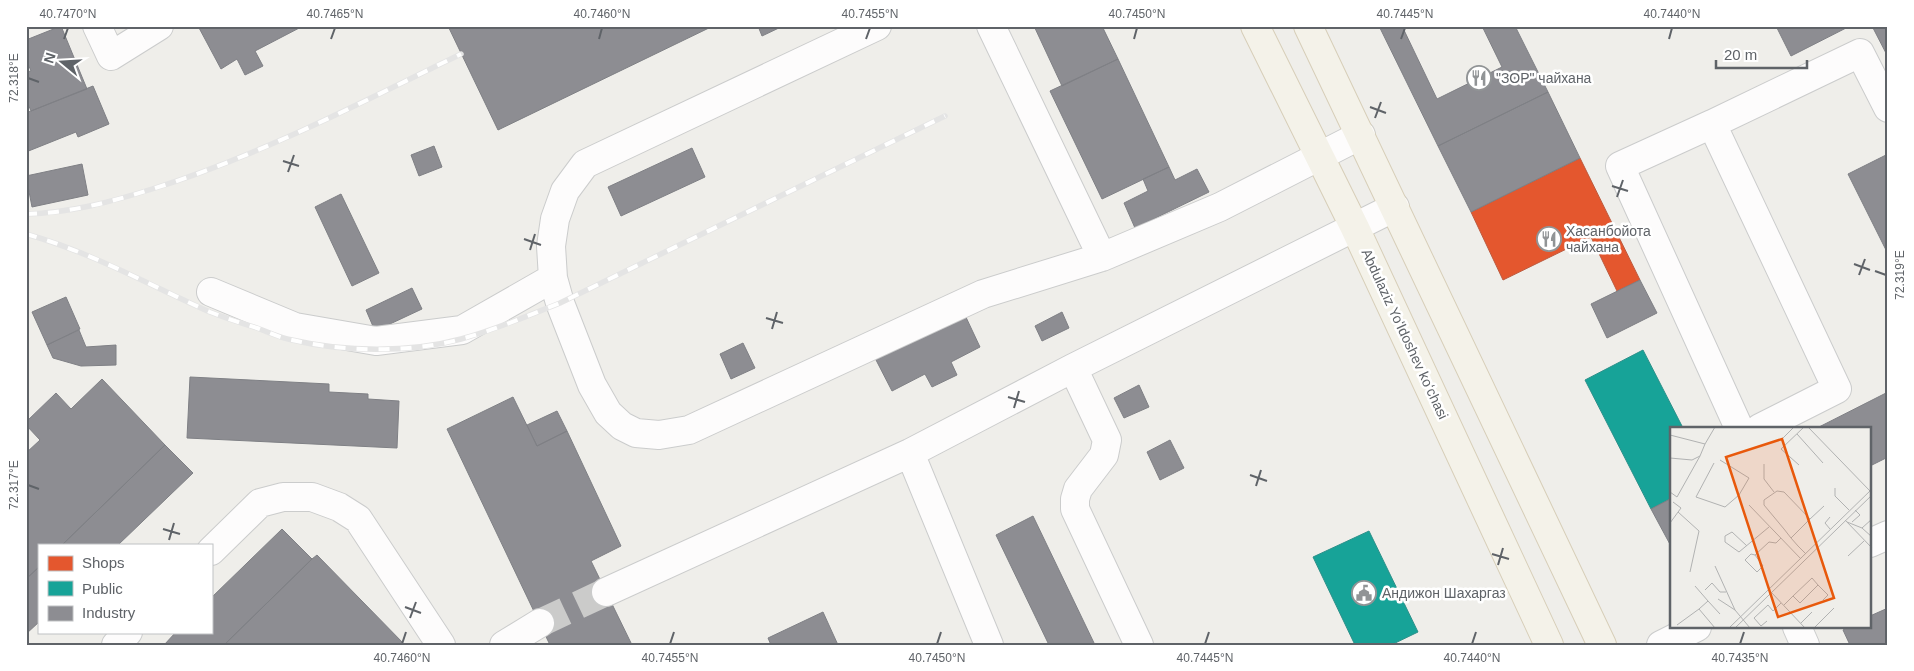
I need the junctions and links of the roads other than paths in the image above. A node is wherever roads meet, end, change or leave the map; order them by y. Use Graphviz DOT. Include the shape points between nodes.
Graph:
graph roads {
  1 [pos="97,26"];
  2 [pos="159,26"];
  3 [pos="877,26"];
  4 [pos="991,26"];
  5 [pos="1255,26"];
  6 [pos="1308,26"];
  7 [pos="1888,108"];
  8 [pos="1712,124"];
  9 [pos="1361,135"];
  10 [pos="1319,157"];
  11 [pos="1395,207"];
  12 [pos="1355,228"];
  13 [pos="1102,257"];
  14 [pos="553,278"];
  15 [pos="210,292"];
  16 [pos="1073,368"];
  17 [pos="1739,427"];
  18 [pos="1762,427"];
  19 [pos="910,453"];
  20 [pos="1888,535"];
  21 [pos="1872,543"];
  22 [pos="212,550"];
  23 [pos="606,592"];
  24 [pos="540,623"];
  25 [pos="1695,628"];
  26 [pos="1797,628"];
  27 [pos="126,634"];
  28 [pos="116,645"];
  29 [pos="441,645"];
  30 [pos="504,645"];
  31 [pos="989,645"];
  32 [pos="1139,645"];
  33 [pos="1549,645"];
  34 [pos="1602,645"];
  35 [pos="1661,645"];
  36 [pos="1805,645"];
  1 -- 2 [label="street" via="111,56"];
  3 -- 14 [label="street" via="585,164 566,191 555,218 551,246"];
  4 -- 13 [label="street"];
  5 -- 10 [label="main road, Abdulaziz Yoʻldoshev koʻchasi"];
  6 -- 9 [label="main road"];
  7 -- 8 [label="street" via="1860,53"];
  8 -- 17 [label="street" via="1620,166"];
  8 -- 18 [label="street" via="1837,389"];
  9 -- 10 [label="street"];
  9 -- 11 [label="main road"];
  10 -- 12 [label="main road, Abdulaziz Yoʻldoshev koʻchasi"];
  10 -- 13 [label="street" via="1220,207"];
  11 -- 12 [label="street"];
  11 -- 34 [label="main road"];
  12 -- 16 [label="street"];
  12 -- 33 [label="main road, Abdulaziz Yoʻldoshev koʻchasi"];
  13 -- 14 [label="street" via="983,294 689,430 660,435 636,433 608,413 592,385"];
  14 -- 15 [label="street" via="462,330 376,341 296,327"];
  16 -- 19 [label="street"];
  16 -- 32 [label="street" via="1107,440 1104,455 1078,489 1074,509"];
  19 -- 23 [label="street"];
  19 -- 31 [label="street"];
  20 -- 21 [label="street"];
  22 -- 29 [label="street" via="260,503 283,497 312,497 339,507 358,519"];
  24 -- 30 [label="street"];
  25 -- 35 [label="street"];
  26 -- 36 [label="street"];
  27 -- 28 [label="street"];
}
